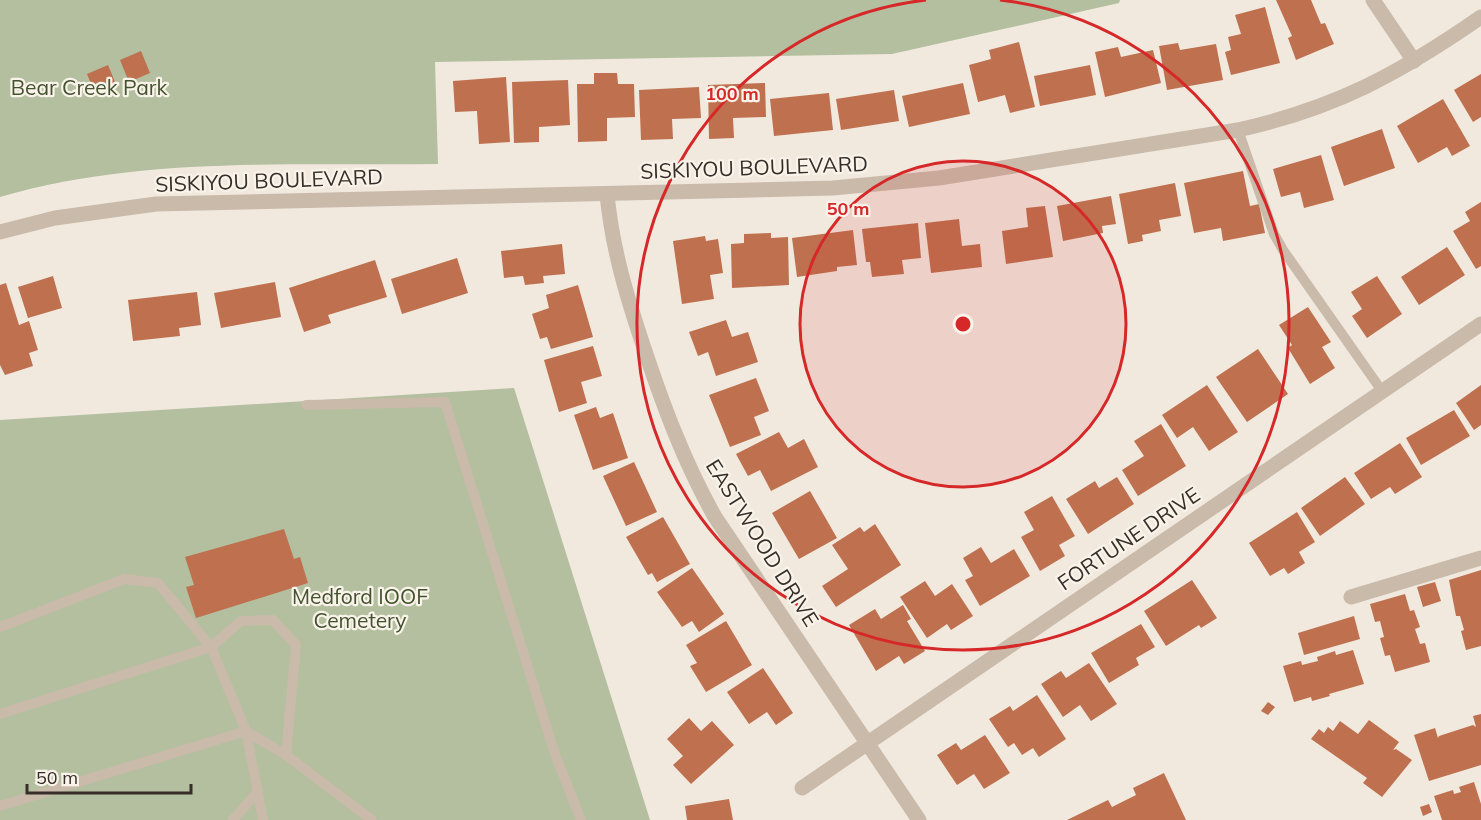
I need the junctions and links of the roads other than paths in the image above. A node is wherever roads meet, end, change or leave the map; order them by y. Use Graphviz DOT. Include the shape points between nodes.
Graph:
graph roads {
  1 [pos="1373,0"];
  2 [pos="1481,17"];
  3 [pos="1414,61"];
  4 [pos="1238,130"];
  5 [pos="607,194"];
  6 [pos="0,232"];
  7 [pos="1481,324"];
  8 [pos="1382,391"];
  9 [pos="306,405"];
  10 [pos="1481,558"];
  11 [pos="1350,597"];
  12 [pos="0,627"];
  13 [pos="211,647"];
  14 [pos="0,714"];
  15 [pos="246,731"];
  16 [pos="868,743"];
  17 [pos="286,756"];
  18 [pos="802,788"];
  19 [pos="258,791"];
  20 [pos="0,806"];
  21 [pos="233,820"];
  22 [pos="263,820"];
  23 [pos="372,820"];
  24 [pos="581,820"];
  25 [pos="919,820"];
  1 -- 3 [label="street"];
  2 -- 3 [label="street, SISKIYOU BOULEVARD"];
  3 -- 4 [label="street, SISKIYOU BOULEVARD" via="1327,106"];
  4 -- 5 [label="street, SISKIYOU BOULEVARD" via="885,185"];
  4 -- 8 [label="lane" via="1283,250"];
  5 -- 6 [label="street, SISKIYOU BOULEVARD" via="156,204 55,218"];
  5 -- 16 [label="street, EASTWOOD DRIVE" via="619,271 667,418 691,474 715,518"];
  7 -- 8 [label="street, FORTUNE DRIVE"];
  8 -- 16 [label="street, FORTUNE DRIVE"];
  9 -- 24 [label="lane" via="446,402 555,754"];
  10 -- 11 [label="street"];
  12 -- 13 [label="lane" via="124,579 158,583"];
  13 -- 14 [label="lane"];
  13 -- 15 [label="lane"];
  13 -- 17 [label="lane" via="241,621 262,620 273,620 296,645"];
  15 -- 17 [label="lane"];
  15 -- 19 [label="lane"];
  15 -- 20 [label="lane"];
  16 -- 18 [label="street, FORTUNE DRIVE"];
  16 -- 25 [label="street, EASTWOOD DRIVE"];
  17 -- 23 [label="lane"];
  19 -- 21 [label="lane"];
  19 -- 22 [label="lane"];
}
